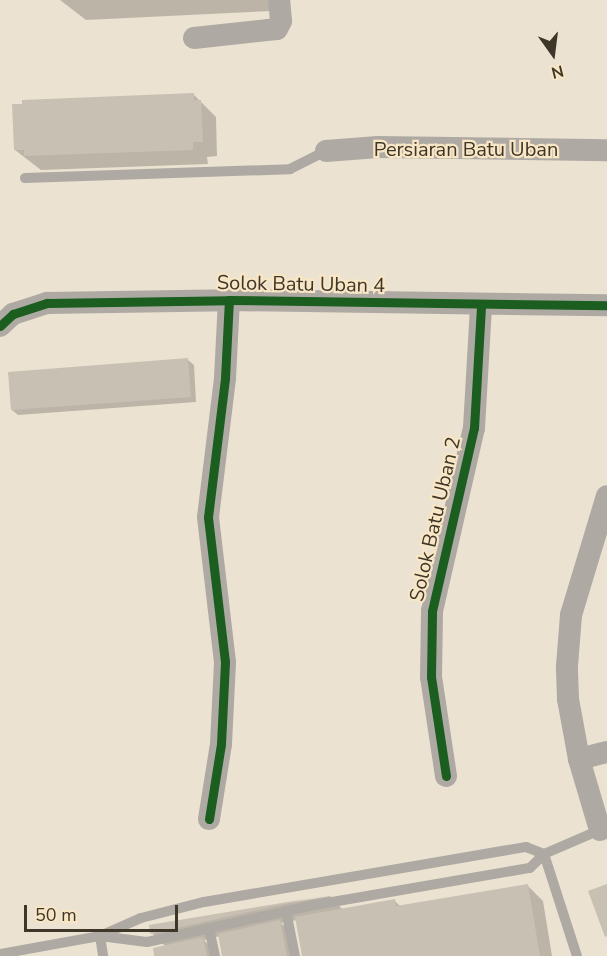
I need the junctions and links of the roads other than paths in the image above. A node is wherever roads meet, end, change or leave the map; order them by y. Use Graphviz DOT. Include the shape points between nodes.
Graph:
graph roads {
  1 [pos="279,0"];
  2 [pos="194,38"];
  3 [pos="607,150"];
  4 [pos="326,151"];
  5 [pos="25,178"];
  6 [pos="229,300"];
  7 [pos="607,304"];
  8 [pos="481,305"];
  9 [pos="0,326"];
  10 [pos="607,496"];
  11 [pos="607,752"];
  12 [pos="579,759"];
  13 [pos="446,776"];
  14 [pos="209,819"];
  15 [pos="600,830"];
  16 [pos="544,854"];
  17 [pos="286,911"];
  18 [pos="209,928"];
  19 [pos="99,936"];
  20 [pos="0,954"];
  21 [pos="103,956"];
  22 [pos="214,956"];
  23 [pos="295,956"];
  24 [pos="577,956"];
  1 -- 2 [label="street" via="281,21 277,29"];
  3 -- 4 [label="street, Persiaran Batu Uban" via="378,147"];
  4 -- 5 [label="lane" via="291,169"];
  6 -- 8 [label="street, Solok Batu Uban 4"];
  6 -- 9 [label="street, Solok Batu Uban 4" via="47,303 20,311"];
  6 -- 14 [label="street" via="222,411 208,517 225,662 221,744"];
  7 -- 8 [label="street, Solok Batu Uban 4"];
  8 -- 13 [label="street, Solok Batu Uban 2" via="474,428 437,582 432,621 432,677"];
  10 -- 12 [label="street" via="580,582 568,639 568,699"];
  11 -- 12 [label="street"];
  12 -- 15 [label="street"];
  15 -- 16 [label="lane"];
  16 -- 17 [label="lane" via="530,868"];
  16 -- 19 [label="lane" via="526,847 204,902 141,918"];
  16 -- 24 [label="lane"];
  17 -- 18 [label="lane"];
  17 -- 23 [label="lane"];
  18 -- 19 [label="lane" via="147,942"];
  18 -- 22 [label="lane"];
  19 -- 20 [label="lane"];
  19 -- 21 [label="lane"];
}
